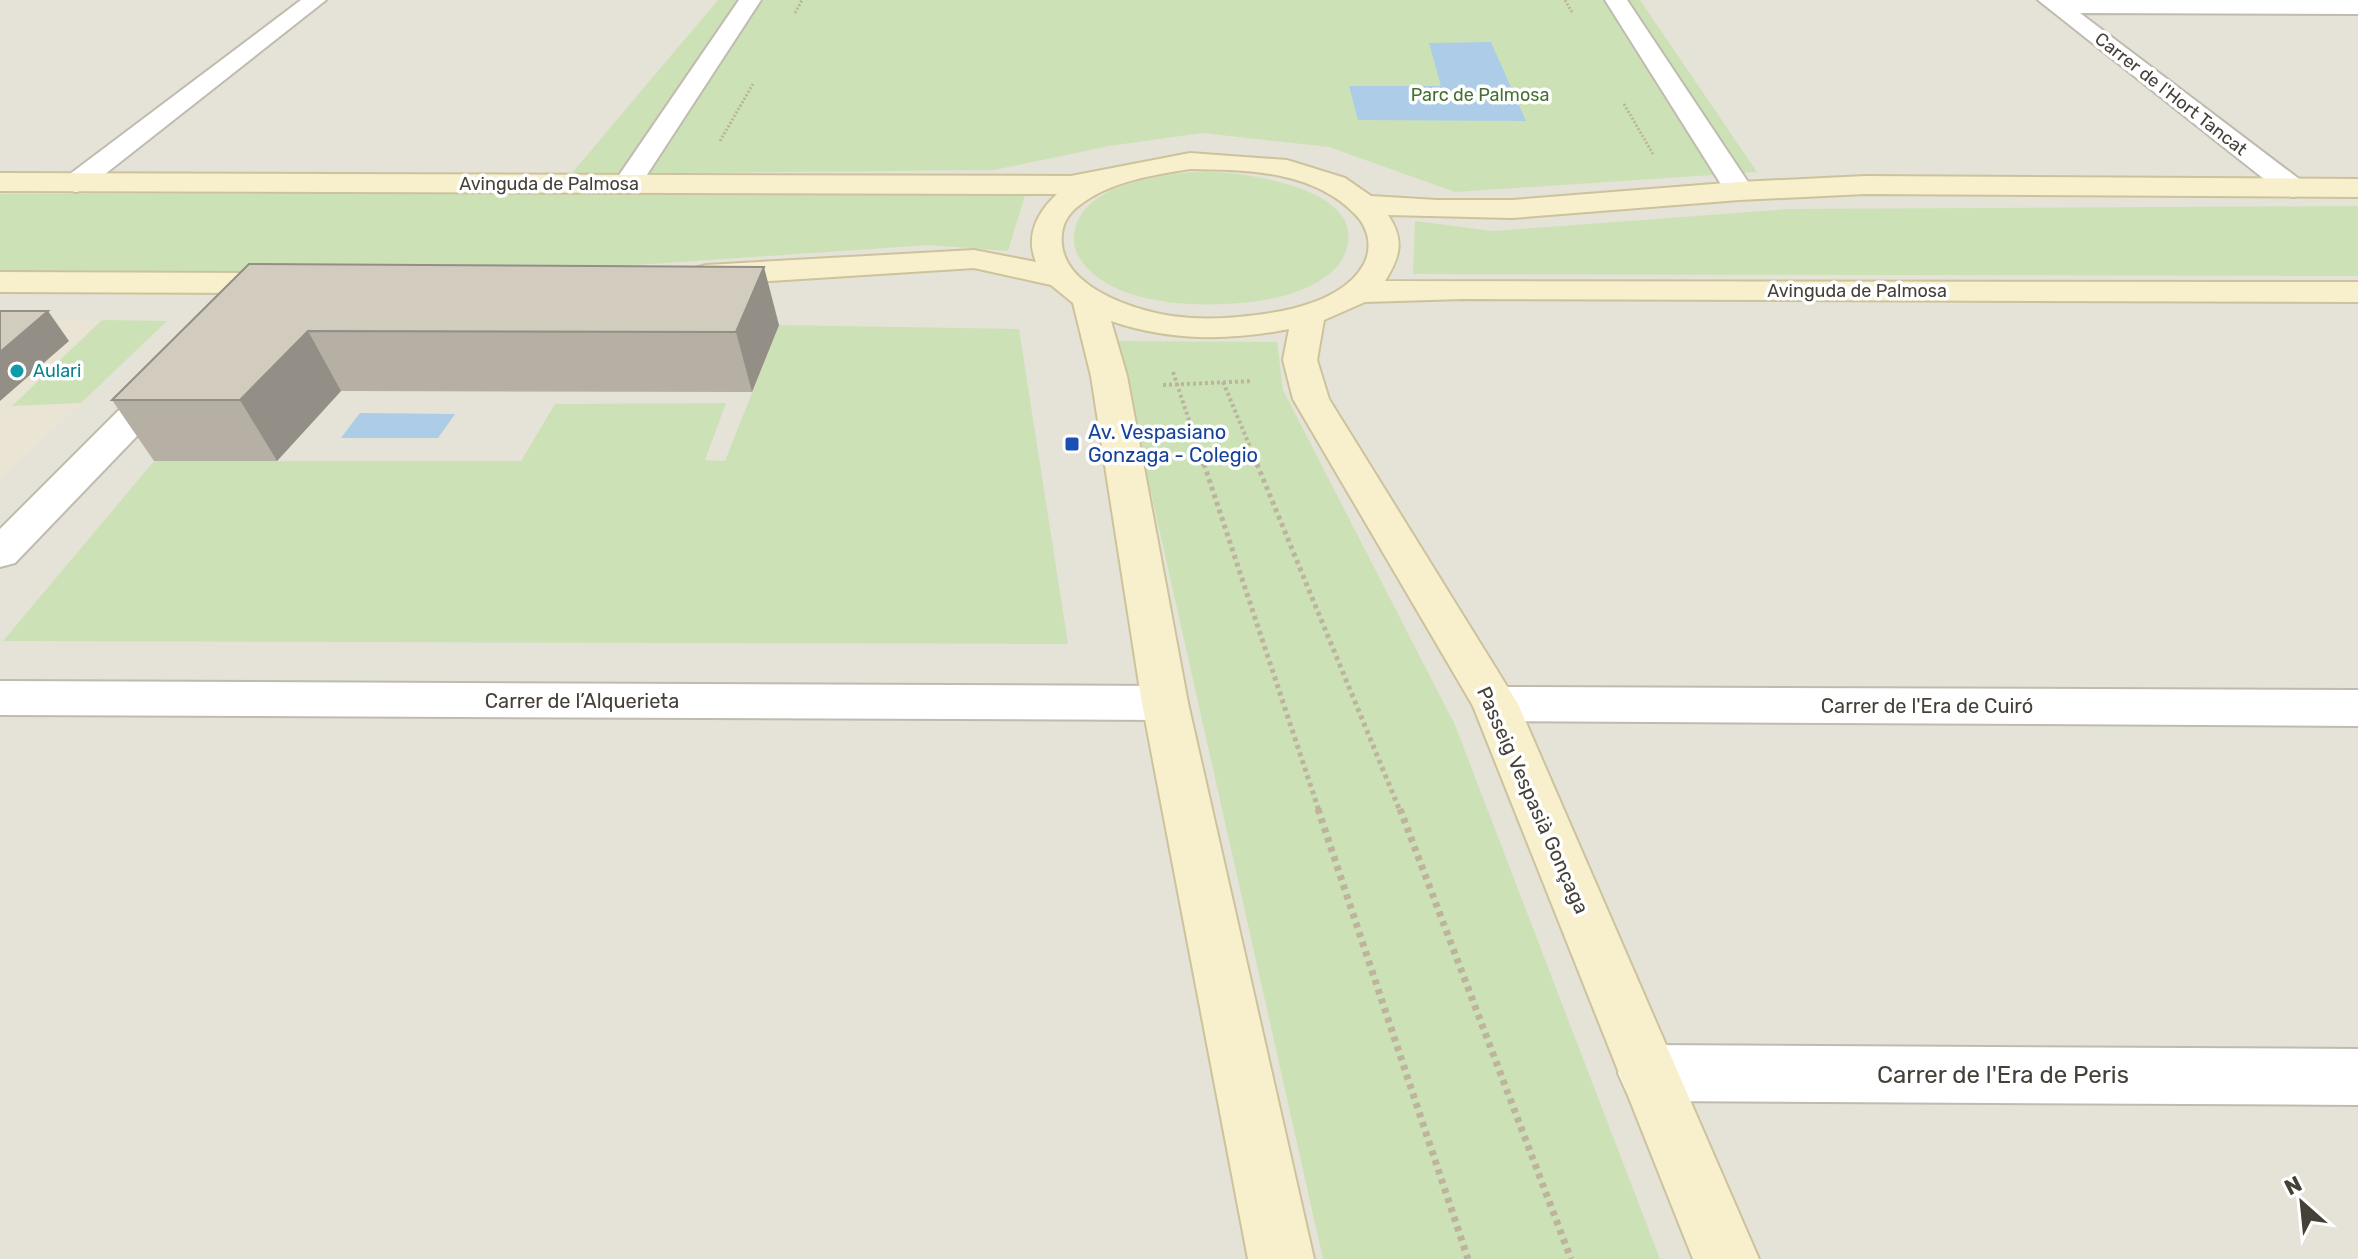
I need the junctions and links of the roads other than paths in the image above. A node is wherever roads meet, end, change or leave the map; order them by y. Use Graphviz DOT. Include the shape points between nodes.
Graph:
graph roads {
  1 [pos="315,0"];
  2 [pos="750,0"];
  3 [pos="1616,0"];
  4 [pos="2053,3"];
  5 [pos="2358,7"];
  6 [pos="0,182"];
  7 [pos="1098,182"];
  8 [pos="76,183"];
  9 [pos="627,184"];
  10 [pos="2293,188"];
  11 [pos="2358,188"];
  12 [pos="1739,191"];
  13 [pos="1365,205"];
  14 [pos="680,276"];
  15 [pos="0,282"];
  16 [pos="265,283"];
  17 [pos="326,283"];
  18 [pos="1074,288"];
  19 [pos="1357,292"];
  20 [pos="2358,292"];
  21 [pos="1308,315"];
  22 [pos="232,316"];
  23 [pos="199,350"];
  24 [pos="0,553"];
  25 [pos="0,698"];
  26 [pos="1165,703"];
  27 [pos="1495,704"];
  28 [pos="2358,708"];
  29 [pos="1648,1073"];
  30 [pos="2358,1077"];
  31 [pos="1281,1259"];
  32 [pos="1726,1259"];
  1 -- 8 [label="street"];
  2 -- 9 [label="street"];
  3 -- 12 [label="street"];
  4 -- 5 [label="street"];
  4 -- 10 [label="street, Carrer de l'Hort Tancat"];
  6 -- 8 [label="street, Avinguda de Palmosa"];
  7 -- 9 [label="street, Avinguda de Palmosa"];
  7 -- 13 [label="street" via="1177,162 1241,161 1304,174"];
  7 -- 18 [label="street" via="1067,201 1048,225 1046,251"];
  8 -- 9 [label="street, Avinguda de Palmosa"];
  10 -- 11 [label="street"];
  10 -- 12 [label="street" via="1865,185"];
  12 -- 13 [label="street" via="1512,209"];
  13 -- 19 [label="street" via="1382,226 1386,248 1378,271"];
  14 -- 18 [label="street" via="974,259"];
  15 -- 16 [label="street"];
  16 -- 17 [label="street"];
  16 -- 22 [label="street"];
  18 -- 21 [label="street" via="1136,318 1193,327 1253,326"];
  18 -- 26 [label="street" via="1110,387"];
  19 -- 20 [label="street, Avinguda de Palmosa"];
  19 -- 21 [label="street"];
  21 -- 27 [label="street, Passeig Vespasià Gonçaga" via="1300,360 1311,399"];
  23 -- 24 [label="street"];
  25 -- 26 [label="street, Carrer de l’Alquerieta"];
  26 -- 31 [label="street"];
  27 -- 28 [label="street, Carrer de l'Era de Cuiró"];
  27 -- 29 [label="street, Passeig Vespasià Gonçaga"];
  29 -- 30 [label="street, Carrer de l'Era de Peris"];
  29 -- 32 [label="street, Passeig Vespasià Gonçaga"];
}
